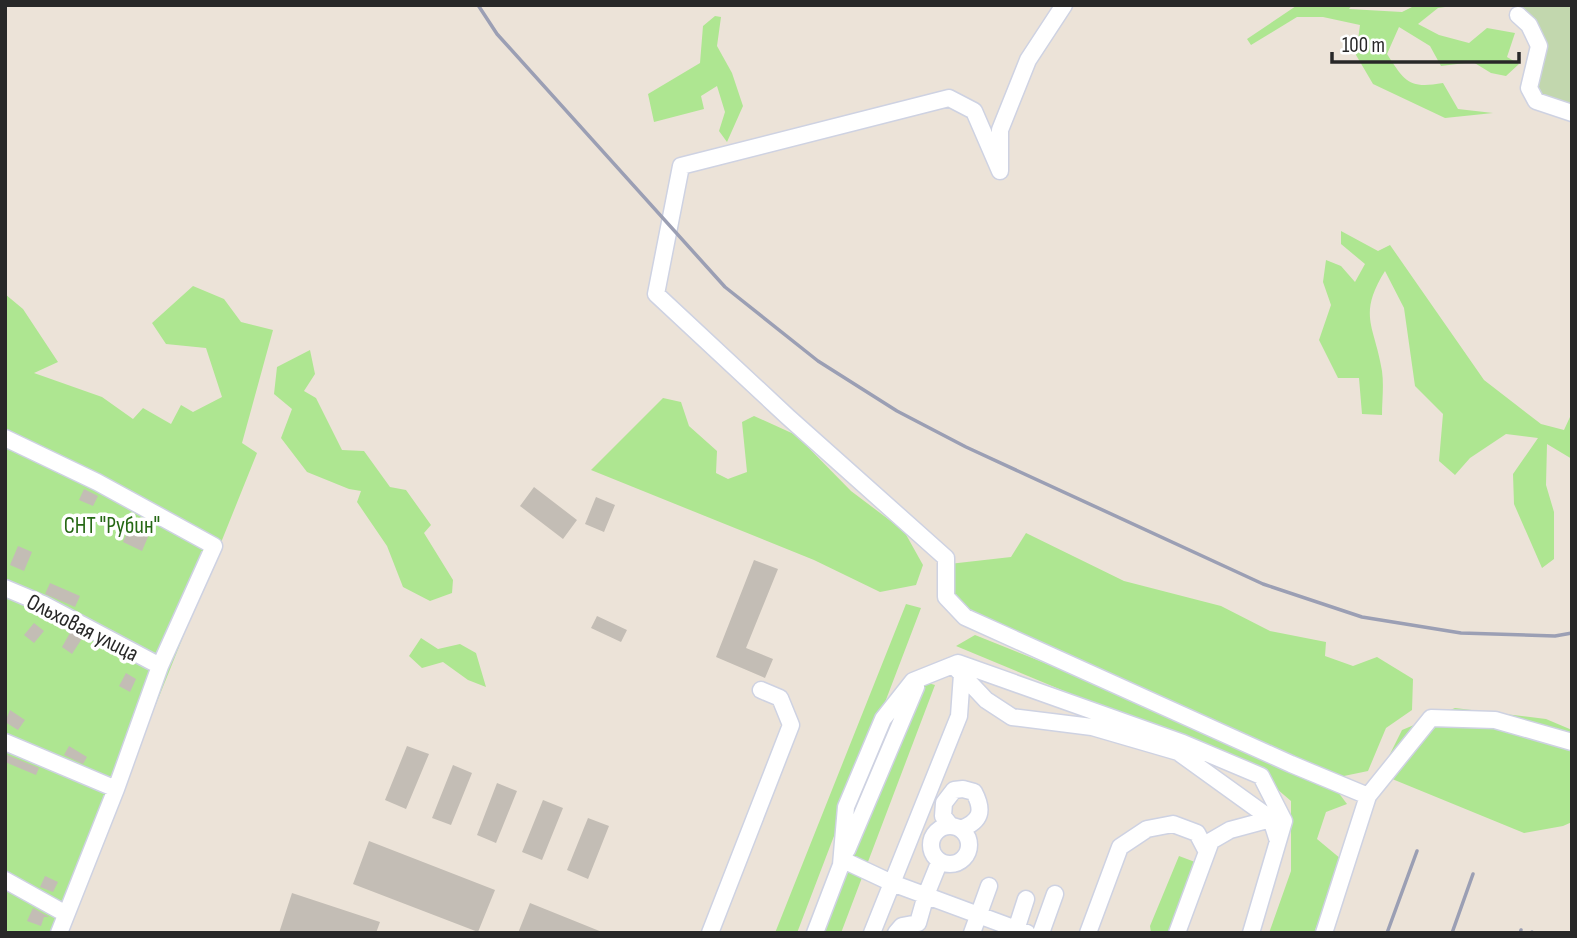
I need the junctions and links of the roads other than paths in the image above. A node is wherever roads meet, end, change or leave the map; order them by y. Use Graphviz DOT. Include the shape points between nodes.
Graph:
graph roads {
  1 [pos="1064,5"];
  2 [pos="1518,15"];
  3 [pos="1572,113"];
  4 [pos="5,438"];
  5 [pos="5,588"];
  6 [pos="160,666"];
  7 [pos="957,670"];
  8 [pos="761,690"];
  9 [pos="5,742"];
  10 [pos="1572,742"];
  11 [pos="116,789"];
  12 [pos="1368,796"];
  13 [pos="1271,819"];
  14 [pos="1278,841"];
  15 [pos="1207,852"];
  16 [pos="842,862"];
  17 [pos="939,863"];
  18 [pos="5,880"];
  19 [pos="892,883"];
  20 [pos="989,886"];
  21 [pos="1055,894"];
  22 [pos="926,895"];
  23 [pos="1026,899"];
  24 [pos="66,914"];
  25 [pos="979,915"];
  26 [pos="922,928"];
  27 [pos="1019,931"];
  28 [pos="59,933"];
  29 [pos="710,933"];
  30 [pos="815,933"];
  31 [pos="872,933"];
  32 [pos="896,933"];
  33 [pos="972,933"];
  34 [pos="1041,933"];
  35 [pos="1088,933"];
  36 [pos="1177,933"];
  37 [pos="1251,933"];
  38 [pos="1324,933"];
  1 -- 12 [label="lane" via="1028,60 1000,130 1000,171 974,111 950,98 681,166 656,294 946,558 946,597 965,617"];
  2 -- 3 [label="lane" via="1539,46 1529,88 1536,101"];
  4 -- 6 [label="lane" via="214,546"];
  5 -- 6 [label="lane, Ольховая улица"];
  6 -- 11 [label="lane"];
  7 -- 13 [label="lane" via="986,701 1012,717 1092,727 1178,752"];
  7 -- 14 [label="lane" via="958,663 1183,743 1261,776 1284,821"];
  7 -- 16 [label="lane" via="913,681 883,719 846,807"];
  7 -- 19 [label="lane" via="959,716"];
  8 -- 29 [label="lane" via="780,698 791,725"];
  9 -- 11 [label="lane"];
  10 -- 12 [label="lane" via="1495,720 1431,718"];
  11 -- 24 [label="lane"];
  12 -- 38 [label="lane"];
  13 -- 14 [label="lane"];
  13 -- 15 [label="lane" via="1230,830 1211,841"];
  14 -- 37 [label="lane"];
  15 -- 35 [label="lane" via="1197,833 1173,824 1147,829 1121,847"];
  15 -- 36 [label="lane"];
  16 -- 19 [label="lane"];
  16 -- 30 [label="lane"];
  17 -- 17 [label="lane" via="931,852 932,838 938,830 956,827 969,840 968,853 960,862"];
  17 -- 22 [label="lane"];
  18 -- 24 [label="lane"];
  19 -- 22 [label="lane"];
  19 -- 31 [label="lane"];
  20 -- 25 [label="lane"];
  21 -- 34 [label="lane"];
  22 -- 25 [label="lane"];
  22 -- 26 [label="lane"];
  23 -- 27 [label="lane"];
  24 -- 28 [label="lane"];
  25 -- 27 [label="lane"];
  25 -- 33 [label="lane"];
  26 -- 32 [label="lane" via="902,926"];
}
